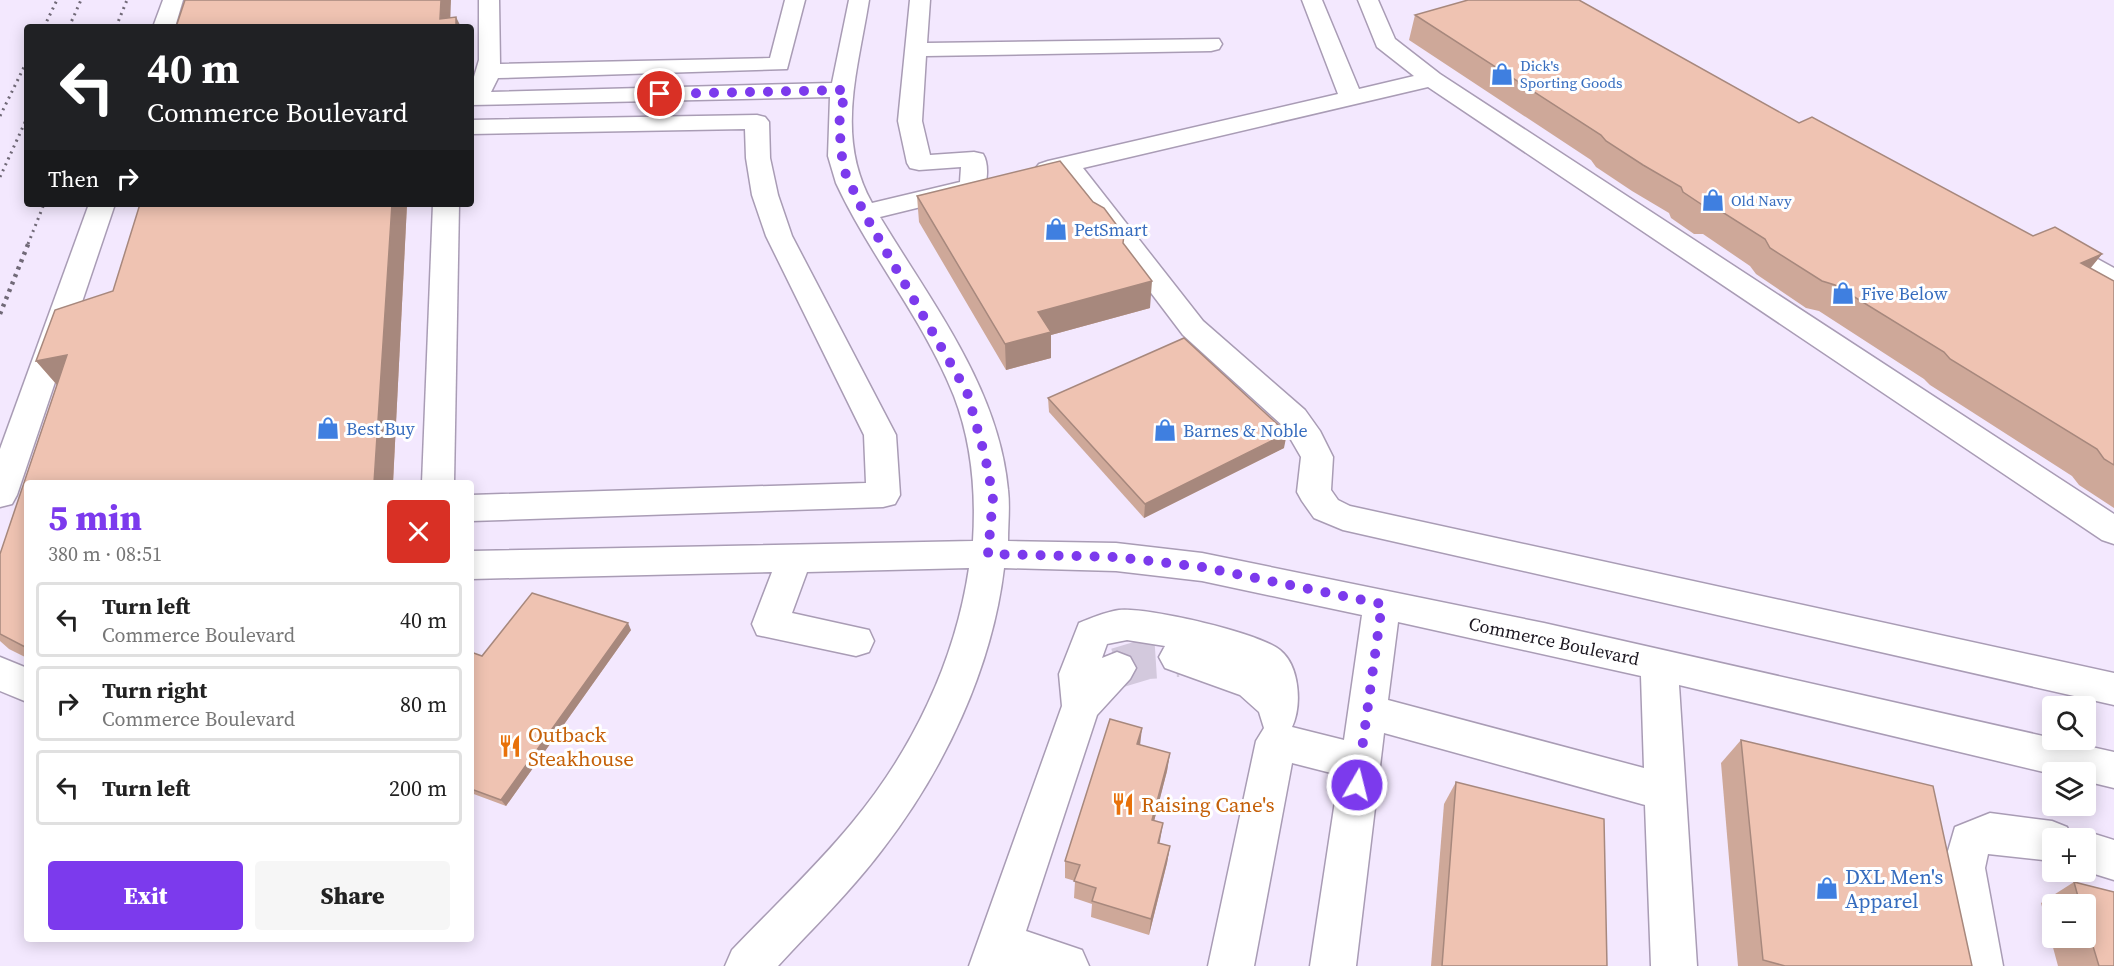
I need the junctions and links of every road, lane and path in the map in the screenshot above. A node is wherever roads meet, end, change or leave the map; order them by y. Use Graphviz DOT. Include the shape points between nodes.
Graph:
graph roads {
  1 [pos="173,0"];
  2 [pos="489,0"];
  3 [pos="795,0"];
  4 [pos="859,0"];
  5 [pos="920,0"];
  6 [pos="1312,0"];
  7 [pos="1368,0"];
  8 [pos="165,24"];
  9 [pos="1211,44"];
  10 [pos="915,50"];
  11 [pos="488,71"];
  12 [pos="1432,79"];
  13 [pos="845,90"];
  14 [pos="1350,98"];
  15 [pos="474,106"];
  16 [pos="474,110"];
  17 [pos="474,110"];
  18 [pos="1067,165"];
  19 [pos="1028,174"];
  20 [pos="101,207"];
  21 [pos="446,207"];
  22 [pos="864,213"];
  23 [pos="2031,236"];
  24 [pos="2114,280"];
  25 [pos="438,480"];
  26 [pos="0,495"];
  27 [pos="474,508"];
  28 [pos="2114,531"];
  29 [pos="988,554"];
  30 [pos="795,558"];
  31 [pos="474,565"];
  32 [pos="1382,604"];
  33 [pos="856,641"];
  34 [pos="1178,657"];
  35 [pos="1659,664"];
  36 [pos="1117,668"];
  37 [pos="0,673"];
  38 [pos="24,685"];
  39 [pos="2114,689"];
  40 [pos="1081,706"];
  41 [pos="1367,711"];
  42 [pos="1277,724"];
  43 [pos="1360,762"];
  44 [pos="2114,770"];
  45 [pos="1665,792"];
  46 [pos="2042,840"];
  47 [pos="2096,854"];
  48 [pos="2114,860"];
  49 [pos="996,955"];
  50 [pos="749,964"];
  51 [pos="1066,966"];
  52 [pos="1231,966"];
  53 [pos="1332,966"];
  54 [pos="1674,966"];
  55 [pos="1980,966"];
  1 -- 8 [label="street"];
  2 -- 11 [label="street"];
  3 -- 11 [label="street" via="779,64"];
  4 -- 13 [label="street"];
  5 -- 10 [label="street"];
  6 -- 14 [label="street"];
  7 -- 12 [label="street" via="1385,42"];
  9 -- 10 [label="street"];
  10 -- 22 [label="street" via="910,121 919,163 974,159 984,184"];
  11 -- 15 [label="street"];
  12 -- 14 [label="street"];
  12 -- 28 [label="street"];
  13 -- 16 [label="street"];
  13 -- 22 [label="street" via="839,124 840,156"];
  14 -- 18 [label="street"];
  17 -- 27 [label="street" via="758,122 758,158 778,236 880,435 883,495"];
  18 -- 19 [label="street"];
  18 -- 39 [label="street" via="1193,328 1294,418 1317,457 1314,492 1326,508 1343,517"];
  20 -- 26 [label="street"];
  21 -- 25 [label="street"];
  22 -- 29 [label="street" via="967,392 993,497"];
  23 -- 24 [label="street"];
  29 -- 30 [label="street, Commerce Boulevard"];
  29 -- 32 [label="street, Commerce Boulevard" via="1116,557 1202,567"];
  29 -- 50 [label="street" via="981,601 966,653 944,711 916,763 883,816 846,864"];
  30 -- 31 [label="street, Commerce Boulevard"];
  30 -- 33 [label="street" via="770,624"];
  32 -- 35 [label="street, Commerce Boulevard"];
  32 -- 41 [label="street"];
  34 -- 42 [label="street" via="1253,683"];
  35 -- 44 [label="street, Commerce Boulevard"];
  35 -- 45 [label="street"];
  36 -- 40 [label="street"];
  37 -- 38 [label="street"];
  40 -- 42 [label="street" via="1078,674 1092,634 1108,626 1126,624 1206,640 1267,660 1275,671"];
  40 -- 49 [label="street"];
  41 -- 43 [label="street"];
  41 -- 45 [label="street"];
  42 -- 43 [label="street"];
  42 -- 52 [label="street"];
  43 -- 53 [label="street"];
  45 -- 54 [label="street"];
  46 -- 55 [label="street" via="1990,832 1970,841 1964,868"];
  47 -- 48 [label="street"];
  49 -- 51 [label="street"];
}
